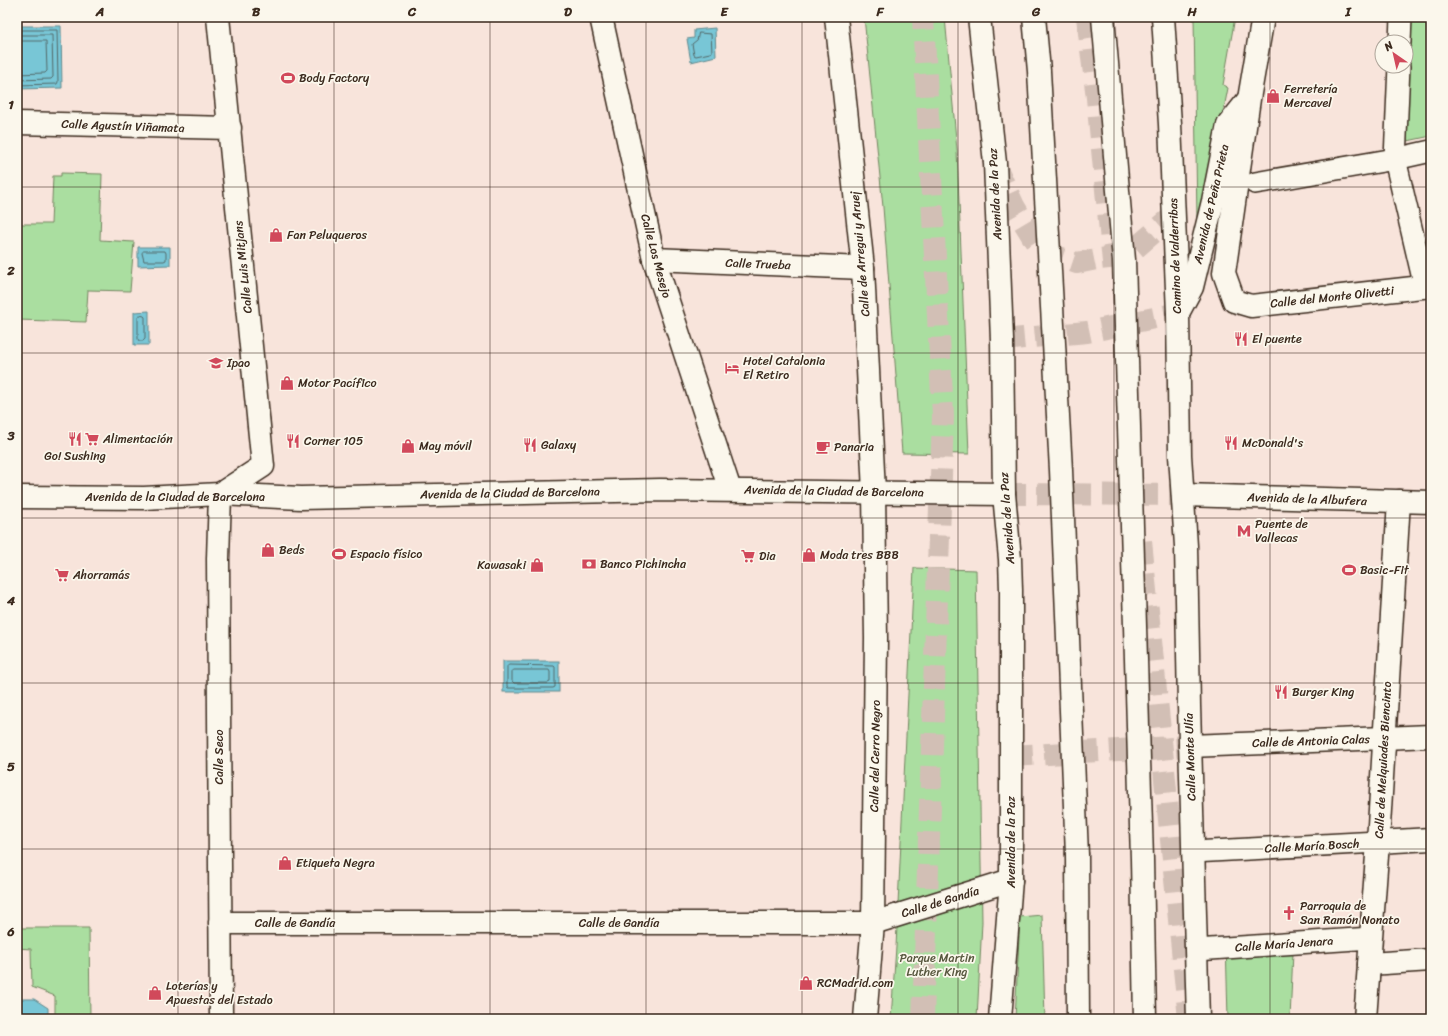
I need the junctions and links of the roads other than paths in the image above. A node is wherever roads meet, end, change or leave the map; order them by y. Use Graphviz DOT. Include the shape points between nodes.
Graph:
graph roads {
  1 [pos="218,17"];
  2 [pos="601,17"];
  3 [pos="836,17"];
  4 [pos="980,17"];
  5 [pos="1034,17"];
  6 [pos="1103,17"];
  7 [pos="1163,17"];
  8 [pos="1263,17"];
  9 [pos="1401,17"];
  10 [pos="1400,34"];
  11 [pos="1399,74"];
  12 [pos="1249,99"];
  13 [pos="17,123"];
  14 [pos="230,128"];
  15 [pos="1431,151"];
  16 [pos="1395,159"];
  17 [pos="1255,183"];
  18 [pos="654,259"];
  19 [pos="863,268"];
  20 [pos="1428,286"];
  21 [pos="1234,301"];
  22 [pos="1178,313"];
  23 [pos="730,490"];
  24 [pos="874,492"];
  25 [pos="220,494"];
  26 [pos="1004,494"];
  27 [pos="1183,495"];
  28 [pos="17,497"];
  29 [pos="1398,501"];
  30 [pos="1431,502"];
  31 [pos="1431,736"];
  32 [pos="1384,738"];
  33 [pos="1190,746"];
  34 [pos="1431,839"];
  35 [pos="1378,842"];
  36 [pos="1193,852"];
  37 [pos="1011,880"];
  38 [pos="220,923"];
  39 [pos="873,923"];
  40 [pos="1371,938"];
  41 [pos="1196,950"];
  42 [pos="1431,960"];
  43 [pos="1369,964"];
  44 [pos="221,1019"];
  45 [pos="865,1019"];
  46 [pos="1000,1019"];
  47 [pos="1078,1019"];
  48 [pos="1145,1019"];
  49 [pos="1198,1019"];
  50 [pos="1365,1019"];
  1 -- 14 [label="main road, Calle Luis Mitjans"];
  2 -- 18 [label="main road, Calle Los Mesejo"];
  3 -- 19 [label="main road, Calle de Arregui y Aruej"];
  4 -- 26 [label="main road, Avenida de la Paz" via="995,163 1002,340"];
  5 -- 47 [label="main road, bridge" via="1061,470 1077,855"];
  6 -- 48 [label="main road, bridge" via="1124,260"];
  7 -- 22 [label="main road, Camino de Valderribas"];
  8 -- 12 [label="main road, Avenida de Peña Prieta"];
  9 -- 10 [label="street"];
  11 -- 16 [label="street"];
  12 -- 21 [label="main road, Avenida de Peña Prieta" via="1224,273"];
  12 -- 22 [label="main road, Avenida de Peña Prieta" via="1228,124 1213,202 1192,287"];
  13 -- 14 [label="main road, Calle Agustín Viñamata"];
  14 -- 25 [label="main road, Calle Luis Mitjans" via="263,466"];
  15 -- 16 [label="street"];
  16 -- 17 [label="street"];
  16 -- 20 [label="street"];
  18 -- 19 [label="main road, Calle Trueba"];
  18 -- 23 [label="main road, Calle Los Mesejo"];
  19 -- 24 [label="main road, Calle de Arregui y Aruej"];
  20 -- 21 [label="main road, Calle del Monte Olivetti" via="1251,306"];
  22 -- 27 [label="main road, Camino de Valderribas"];
  23 -- 24 [label="main road, Avenida de la Ciudad de Barcelona"];
  23 -- 25 [label="main road, Avenida de la Ciudad de Barcelona" via="301,498"];
  24 -- 26 [label="main road, Avenida de la Ciudad de Barcelona"];
  24 -- 39 [label="main road, Calle del Cerro Negro" via="876,638"];
  25 -- 28 [label="main road, Avenida de la Ciudad de Barcelona" via="144,498"];
  25 -- 38 [label="main road, Calle Seco"];
  26 -- 37 [label="main road, Avenida de la Paz" via="1011,590"];
  27 -- 29 [label="main road, Avenida de la Albufera"];
  27 -- 33 [label="main road, Calle Monte Ulía"];
  29 -- 30 [label="main road, Avenida de la Albufera"];
  29 -- 32 [label="main road, Calle de Melquiades Biencinto"];
  31 -- 32 [label="main road, Calle de Antonia Calas"];
  32 -- 33 [label="main road, Calle de Antonia Calas"];
  32 -- 35 [label="main road, Calle de Melquiades Biencinto"];
  33 -- 36 [label="main road, Calle Monte Ulía"];
  34 -- 35 [label="main road, Calle María Bosch"];
  35 -- 36 [label="street, Calle María Bosch"];
  35 -- 40 [label="main road, Calle de Melquiades Biencinto"];
  36 -- 41 [label="main road, Calle Monte Ulía"];
  37 -- 39 [label="main road, Calle de Gandía"];
  37 -- 46 [label="main road, Avenida de la Paz"];
  38 -- 39 [label="main road, Calle de Gandía"];
  38 -- 44 [label="main road, Calle Seco"];
  39 -- 45 [label="main road, Calle del Cerro Negro"];
  40 -- 41 [label="street, Calle María Jenara"];
  40 -- 43 [label="main road, Calle de Melquiades Biencinto"];
  41 -- 49 [label="main road, Calle Monte Ulía"];
  42 -- 43 [label="main road"];
  43 -- 50 [label="main road, Calle de Melquiades Biencinto"];
}
